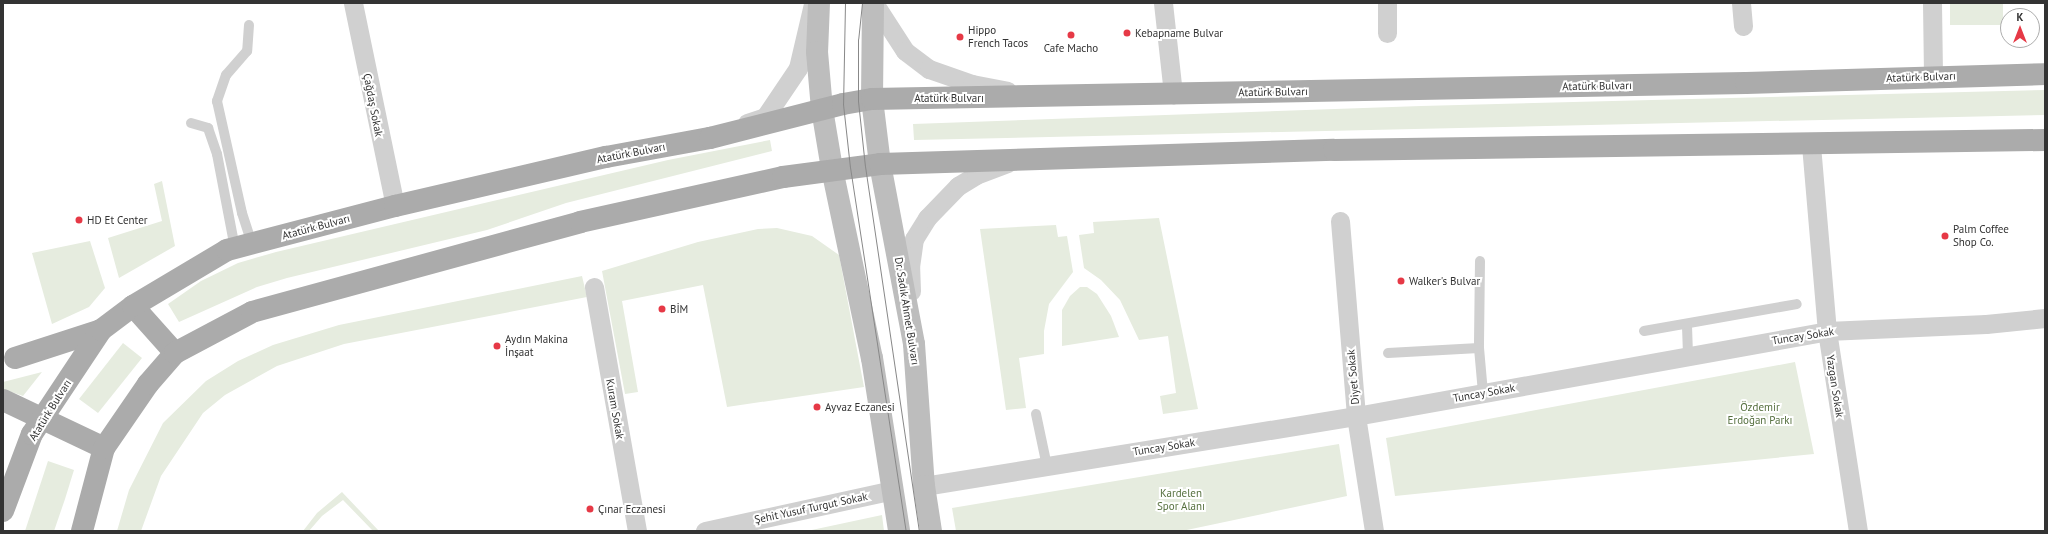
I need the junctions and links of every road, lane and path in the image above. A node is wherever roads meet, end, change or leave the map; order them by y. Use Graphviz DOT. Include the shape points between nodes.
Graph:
graph roads {
  1 [pos="353,3"];
  2 [pos="813,3"];
  3 [pos="819,3"];
  4 [pos="874,3"];
  5 [pos="1163,3"];
  6 [pos="1387,3"];
  7 [pos="1742,3"];
  8 [pos="1932,3"];
  9 [pos="249,24"];
  10 [pos="1743,26"];
  11 [pos="1387,33"];
  12 [pos="2045,74"];
  13 [pos="1933,76"];
  14 [pos="1173,94"];
  15 [pos="1044,97"];
  16 [pos="872,99"];
  17 [pos="822,109"];
  18 [pos="191,122"];
  19 [pos="710,138"];
  20 [pos="2045,140"];
  21 [pos="1811,145"];
  22 [pos="1011,162"];
  23 [pos="880,164"];
  24 [pos="832,169"];
  25 [pos="395,206"];
  26 [pos="1340,221"];
  27 [pos="244,246"];
  28 [pos="1480,261"];
  29 [pos="594,287"];
  30 [pos="1797,304"];
  31 [pos="133,306"];
  32 [pos="2045,318"];
  33 [pos="1687,326"];
  34 [pos="101,330"];
  35 [pos="1644,331"];
  36 [pos="1827,331"];
  37 [pos="914,344"];
  38 [pos="1479,348"];
  39 [pos="175,354"];
  40 [pos="1388,354"];
  41 [pos="1688,356"];
  42 [pos="9,360"];
  43 [pos="1483,393"];
  44 [pos="3,400"];
  45 [pos="1036,414"];
  46 [pos="1356,416"];
  47 [pos="43,419"];
  48 [pos="104,448"];
  49 [pos="1047,466"];
  50 [pos="924,486"];
  51 [pos="893,490"];
  52 [pos="3,511"];
  53 [pos="82,531"];
  54 [pos="637,531"];
  55 [pos="705,531"];
  56 [pos="899,531"];
  57 [pos="931,531"];
  58 [pos="1374,531"];
  59 [pos="1858,531"];
  1 -- 25 [label="street, Çağdaş Sokak"];
  2 -- 19 [label="street" via="798,68 765,117"];
  3 -- 17 [label="main road" via="818,52"];
  4 -- 15 [label="street" via="905,51 929,70 972,84"];
  4 -- 16 [label="main road, Dr. Sadık Ahmet Bulvarı"];
  5 -- 14 [label="street"];
  6 -- 11 [label="street"];
  7 -- 10 [label="street"];
  8 -- 13 [label="street"];
  9 -- 27 [label="lane" via="247,51 226,75 217,101 242,213"];
  12 -- 13 [label="main road, Atatürk Bulvarı"];
  13 -- 14 [label="main road, Atatürk Bulvarı" via="1746,83"];
  14 -- 15 [label="main road, Atatürk Bulvarı"];
  15 -- 16 [label="main road, Atatürk Bulvarı"];
  16 -- 17 [label="main road, Atatürk Bulvarı"];
  16 -- 23 [label="main road, Dr. Sadık Ahmet Bulvarı"];
  17 -- 19 [label="main road, Atatürk Bulvarı"];
  17 -- 24 [label="main road"];
  18 -- 27 [label="lane" via="208,128 211,135"];
  19 -- 25 [label="main road, Atatürk Bulvarı" via="606,157"];
  20 -- 21 [label="main road"];
  21 -- 22 [label="main road" via="1334,150"];
  21 -- 36 [label="street, Yazgan Sokak"];
  22 -- 23 [label="main road"];
  22 -- 37 [label="street" via="976,175 958,186 927,218 914,240 910,267"];
  23 -- 24 [label="main road"];
  23 -- 37 [label="main road, Dr. Sadık Ahmet Bulvarı"];
  24 -- 39 [label="main road" via="783,177 580,222 260,310"];
  24 -- 51 [label="main road" via="872,358"];
  25 -- 27 [label="main road, Atatürk Bulvarı"];
  26 -- 46 [label="street, Diyet Sokak"];
  27 -- 31 [label="main road, Atatürk Bulvarı" via="227,250"];
  28 -- 38 [label="lane"];
  29 -- 54 [label="street, Kuram Sokak"];
  30 -- 33 [label="lane"];
  31 -- 34 [label="main road, Atatürk Bulvarı"];
  31 -- 39 [label="main road"];
  32 -- 36 [label="street, Tuncay Sokak" via="1986,324"];
  33 -- 35 [label="lane"];
  33 -- 41 [label="lane"];
  34 -- 42 [label="main road"];
  34 -- 47 [label="main road, Atatürk Bulvarı"];
  36 -- 41 [label="street, Tuncay Sokak"];
  36 -- 59 [label="street, Yazgan Sokak"];
  37 -- 50 [label="main road, Dr. Sadık Ahmet Bulvarı"];
  38 -- 40 [label="lane"];
  38 -- 43 [label="lane"];
  39 -- 48 [label="main road" via="148,384"];
  41 -- 43 [label="street, Tuncay Sokak"];
  43 -- 46 [label="street, Tuncay Sokak"];
  44 -- 47 [label="main road"];
  45 -- 49 [label="lane"];
  46 -- 49 [label="street, Tuncay Sokak"];
  46 -- 58 [label="street, Diyet Sokak"];
  47 -- 48 [label="main road"];
  47 -- 52 [label="main road, Atatürk Bulvarı" via="32,434"];
  48 -- 53 [label="main road"];
  49 -- 50 [label="street, Tuncay Sokak"];
  50 -- 57 [label="main road, Dr. Sadık Ahmet Bulvarı"];
  51 -- 55 [label="street, Şehit Yusuf Turgut Sokak"];
  51 -- 56 [label="main road"];
}
